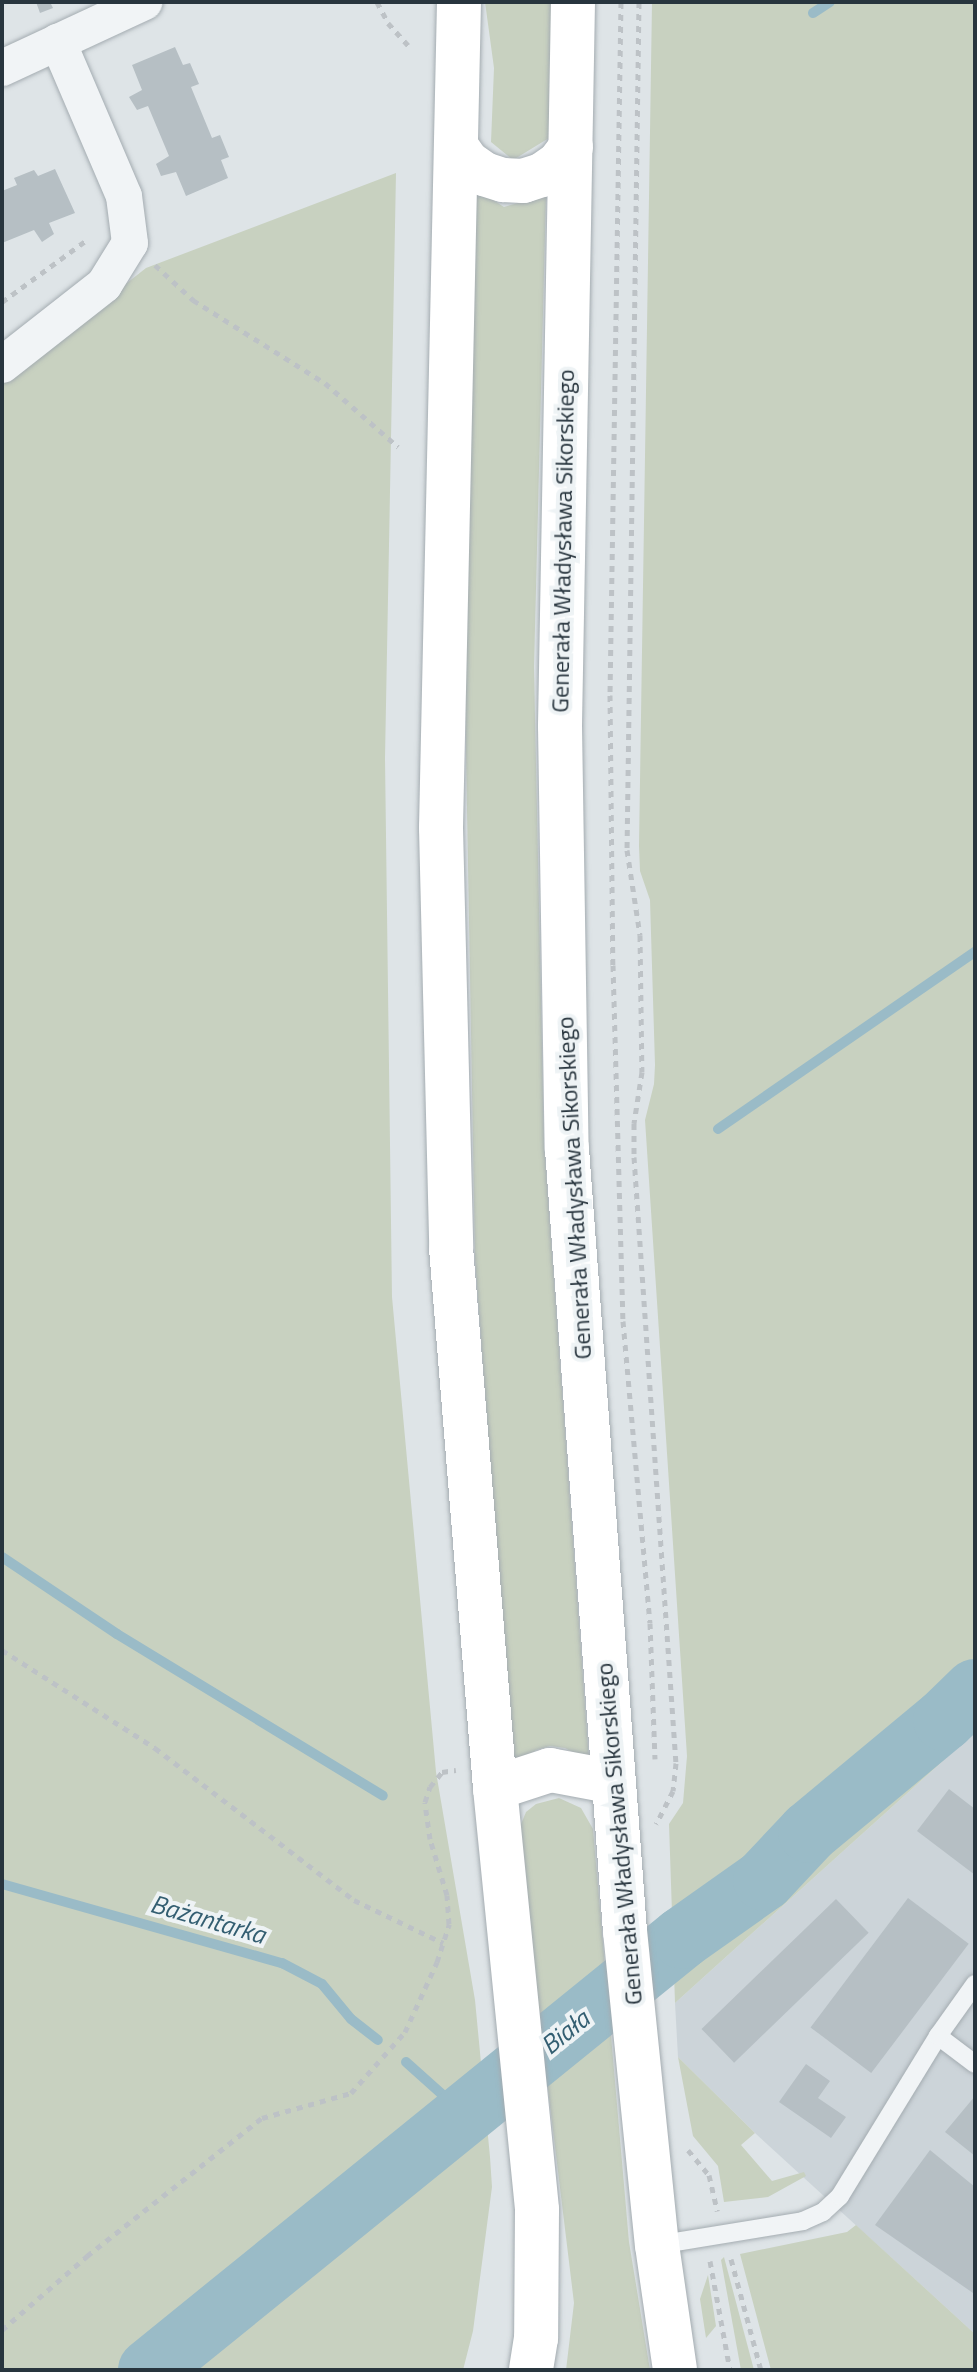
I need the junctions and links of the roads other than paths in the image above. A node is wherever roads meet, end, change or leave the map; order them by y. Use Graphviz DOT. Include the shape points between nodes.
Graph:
graph roads {
  1 [pos="144,2"];
  2 [pos="459,2"];
  3 [pos="573,2"];
  4 [pos="58,42"];
  5 [pos="2,68"];
  6 [pos="456,146"];
  7 [pos="571,147"];
  8 [pos="2,365"];
  9 [pos="494,1776"];
  10 [pos="634,1777"];
  11 [pos="975,1984"];
  12 [pos="938,2036"];
  13 [pos="975,2064"];
  14 [pos="657,2245"];
  15 [pos="531,2370"];
  16 [pos="675,2370"];
  1 -- 4 [label="street"];
  2 -- 6 [label="main road"];
  3 -- 7 [label="main road, Generała Władysława Sikorskiego"];
  4 -- 5 [label="street"];
  4 -- 8 [label="street" via="124,196 104,285"];
  6 -- 7 [label="main road" via="484,174 513,181 542,175"];
  6 -- 9 [label="main road" via="441,828 451,1248"];
  7 -- 10 [label="main road, Generała Władysława Sikorskiego" via="560,726 567,1149"];
  9 -- 10 [label="main road" via="550,1770"];
  9 -- 15 [label="main road" via="537,2210"];
  10 -- 14 [label="main road, Generała Władysława Sikorskiego" via="625,1931"];
  11 -- 12 [label="lane"];
  12 -- 13 [label="lane"];
  12 -- 14 [label="lane" via="840,2196 823,2212 803,2221"];
  14 -- 16 [label="main road, Generała Władysława Sikorskiego"];
}
